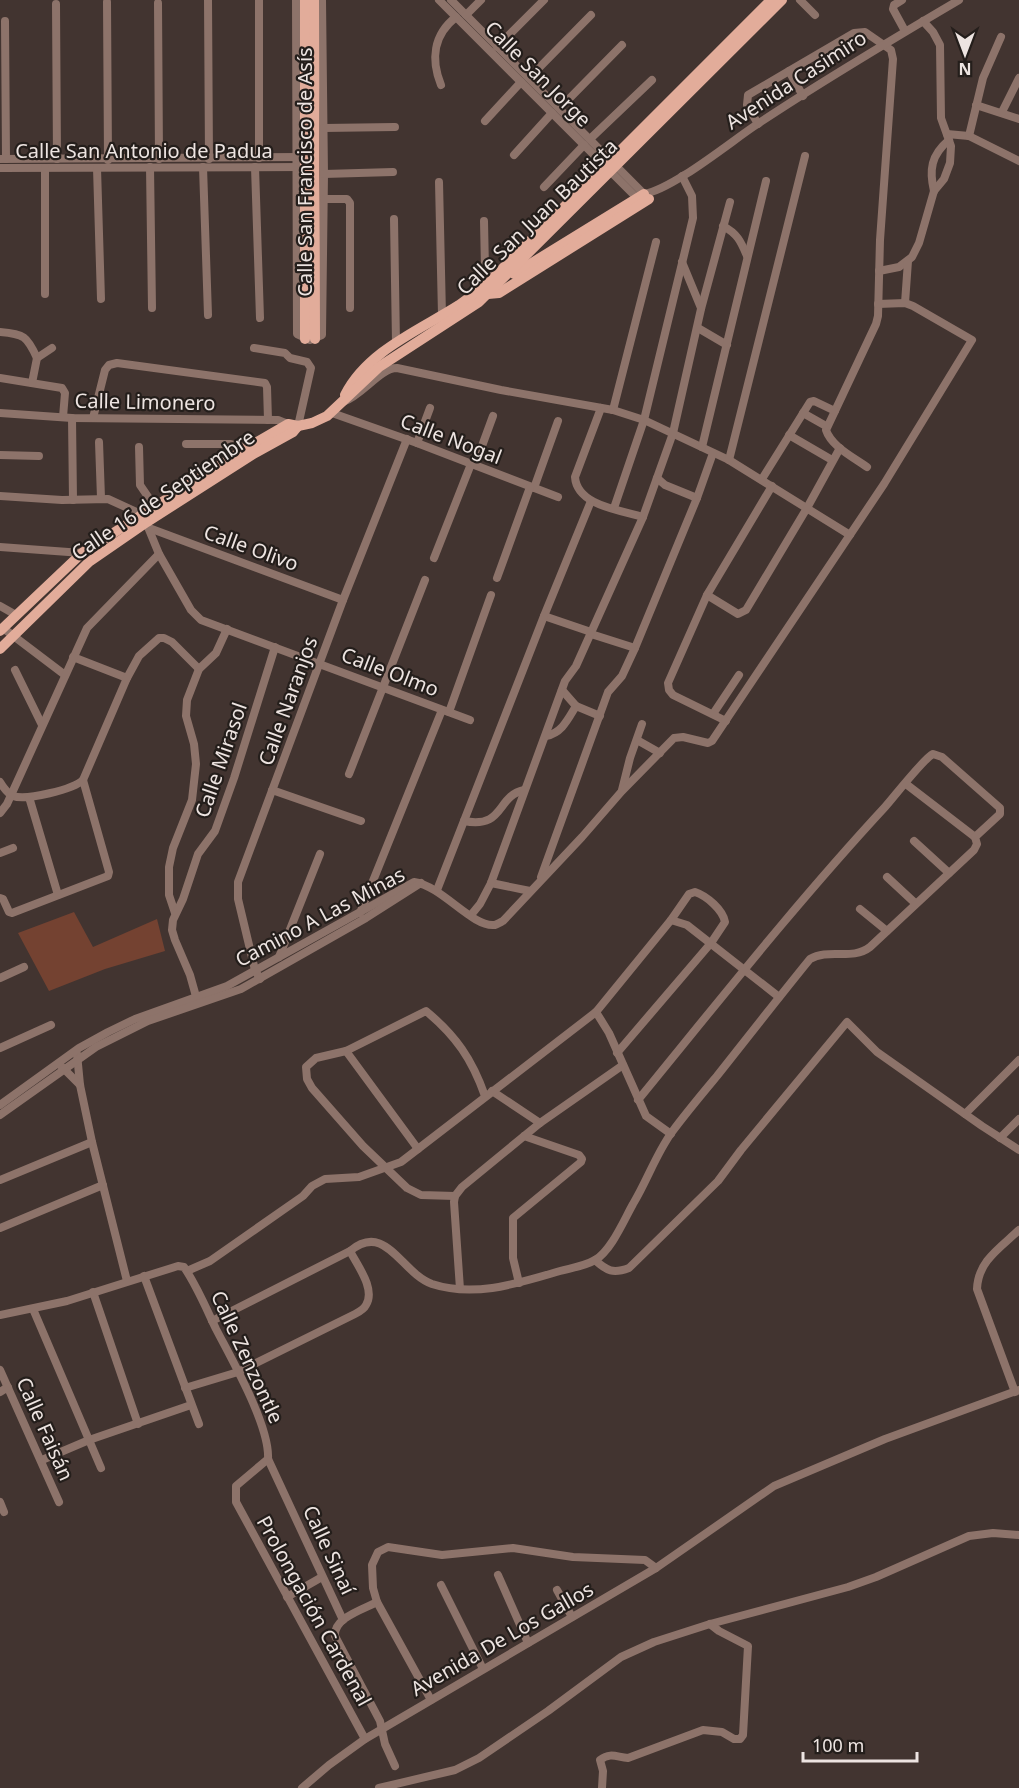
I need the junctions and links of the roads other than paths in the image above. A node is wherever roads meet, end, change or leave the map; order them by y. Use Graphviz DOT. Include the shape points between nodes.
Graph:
graph roads {
  1 [pos="208,0"];
  2 [pos="296,0"];
  3 [pos="305,0"];
  4 [pos="314,0"];
  5 [pos="322,0"];
  6 [pos="439,0"];
  7 [pos="451,0"];
  8 [pos="481,0"];
  9 [pos="544,0"];
  10 [pos="771,0"];
  11 [pos="782,0"];
  12 [pos="801,0"];
  13 [pos="902,0"];
  14 [pos="959,0"];
  15 [pos="259,1"];
  16 [pos="107,2"];
  17 [pos="158,3"];
  18 [pos="56,4"];
  19 [pos="466,15"];
  20 [pos="591,15"];
  21 [pos="815,15"];
  22 [pos="456,17"];
  23 [pos="5,21"];
  24 [pos="923,21"];
  25 [pos="905,31"];
  26 [pos="1001,36"];
  27 [pos="884,43"];
  28 [pos="622,45"];
  29 [pos="497,47"];
  30 [pos="789,71"];
  31 [pos="1019,78"];
  32 [pos="525,80"];
  33 [pos="652,80"];
  34 [pos="441,86"];
  35 [pos="802,96"];
  36 [pos="976,105"];
  37 [pos="556,111"];
  38 [pos="1002,112"];
  39 [pos="1019,119"];
  40 [pos="484,121"];
  41 [pos="758,124"];
  42 [pos="395,127"];
  43 [pos="324,128"];
  44 [pos="969,136"];
  45 [pos="948,137"];
  46 [pos="587,142"];
  47 [pos="514,155"];
  48 [pos="805,156"];
  49 [pos="259,158"];
  50 [pos="3,159"];
  51 [pos="57,159"];
  52 [pos="159,159"];
  53 [pos="209,159"];
  54 [pos="108,160"];
  55 [pos="1019,161"];
  56 [pos="312,163"];
  57 [pos="611,166"];
  58 [pos="150,167"];
  59 [pos="203,167"];
  60 [pos="255,167"];
  61 [pos="0,168"];
  62 [pos="45,168"];
  63 [pos="97,168"];
  64 [pos="393,172"];
  65 [pos="682,176"];
  66 [pos="766,181"];
  67 [pos="439,182"];
  68 [pos="544,187"];
  69 [pos="934,191"];
  70 [pos="645,197"];
  71 [pos="324,199"];
  72 [pos="730,202"];
  73 [pos="394,219"];
  74 [pos="484,221"];
  75 [pos="723,226"];
  76 [pos="656,242"];
  77 [pos="747,257"];
  78 [pos="908,261"];
  79 [pos="682,262"];
  80 [pos="879,271"];
  81 [pos="500,276"];
  82 [pos="484,292"];
  83 [pos="45,294"];
  84 [pos="101,299"];
  85 [pos="905,303"];
  86 [pos="878,304"];
  87 [pos="152,308"];
  88 [pos="350,308"];
  89 [pos="701,309"];
  90 [pos="208,315"];
  91 [pos="442,315"];
  92 [pos="260,318"];
  93 [pos="698,328"];
  94 [pos="0,332"];
  95 [pos="310,339"];
  96 [pos="396,343"];
  97 [pos="727,345"];
  98 [pos="52,348"];
  99 [pos="254,348"];
  100 [pos="37,358"];
  101 [pos="0,378"];
  102 [pos="33,383"];
  103 [pos="340,403"];
  104 [pos="429,408"];
  105 [pos="601,408"];
  106 [pos="613,410"];
  107 [pos="835,411"];
  108 [pos="803,412"];
  109 [pos="0,413"];
  110 [pos="332,413"];
  111 [pos="493,416"];
  112 [pos="68,417"];
  113 [pos="93,418"];
  114 [pos="268,420"];
  115 [pos="644,420"];
  116 [pos="558,421"];
  117 [pos="293,425"];
  118 [pos="826,426"];
  119 [pos="674,433"];
  120 [pos="789,435"];
  121 [pos="407,439"];
  122 [pos="99,442"];
  123 [pos="417,443"];
  124 [pos="186,444"];
  125 [pos="139,447"];
  126 [pos="702,447"];
  127 [pos="246,448"];
  128 [pos="840,448"];
  129 [pos="713,453"];
  130 [pos="0,454"];
  131 [pos="39,456"];
  132 [pos="729,460"];
  133 [pos="831,460"];
  134 [pos="473,465"];
  135 [pos="867,467"];
  136 [pos="657,478"];
  137 [pos="762,479"];
  138 [pos="772,486"];
  139 [pos="532,487"];
  140 [pos="0,496"];
  141 [pos="558,497"];
  142 [pos="100,498"];
  143 [pos="697,498"];
  144 [pos="73,500"];
  145 [pos="591,501"];
  146 [pos="155,507"];
  147 [pos="614,508"];
  148 [pos="807,508"];
  149 [pos="643,517"];
  150 [pos="146,522"];
  151 [pos="850,535"];
  152 [pos="0,547"];
  153 [pos="82,553"];
  154 [pos="159,554"];
  155 [pos="434,558"];
  156 [pos="497,579"];
  157 [pos="425,580"];
  158 [pos="491,595"];
  159 [pos="706,595"];
  160 [pos="343,600"];
  161 [pos="0,606"];
  162 [pos="16,615"];
  163 [pos="544,615"];
  164 [pos="227,629"];
  165 [pos="1,630"];
  166 [pos="591,633"];
  167 [pos="13,637"];
  168 [pos="275,647"];
  169 [pos="635,648"];
  170 [pos="0,649"];
  171 [pos="73,657"];
  172 [pos="319,663"];
  173 [pos="199,669"];
  174 [pos="15,670"];
  175 [pos="65,675"];
  176 [pos="739,675"];
  177 [pos="127,678"];
  178 [pos="384,687"];
  179 [pos="562,690"];
  180 [pos="576,706"];
  181 [pos="445,711"];
  182 [pos="713,714"];
  183 [pos="600,716"];
  184 [pos="470,720"];
  185 [pos="726,721"];
  186 [pos="642,724"];
  187 [pos="42,725"];
  188 [pos="546,735"];
  189 [pos="637,740"];
  190 [pos="660,753"];
  191 [pos="349,774"];
  192 [pos="83,780"];
  193 [pos="0,782"];
  194 [pos="906,784"];
  195 [pos="272,790"];
  196 [pos="524,790"];
  197 [pos="622,791"];
  198 [pos="10,795"];
  199 [pos="29,797"];
  200 [pos="0,813"];
  201 [pos="361,821"];
  202 [pos="464,821"];
  203 [pos="975,837"];
  204 [pos="914,841"];
  205 [pos="13,848"];
  206 [pos="0,853"];
  207 [pos="320,854"];
  208 [pos="949,873"];
  209 [pos="887,878"];
  210 [pos="540,880"];
  211 [pos="491,884"];
  212 [pos="437,890"];
  213 [pos="530,891"];
  214 [pos="399,894"];
  215 [pos="58,895"];
  216 [pos="0,898"];
  217 [pos="915,903"];
  218 [pos="860,909"];
  219 [pos="361,912"];
  220 [pos="175,913"];
  221 [pos="471,915"];
  222 [pos="671,920"];
  223 [pos="355,924"];
  224 [pos="886,931"];
  225 [pos="711,943"];
  226 [pos="279,957"];
  227 [pos="24,968"];
  228 [pos="255,970"];
  229 [pos="743,970"];
  230 [pos="0,978"];
  231 [pos="260,979"];
  232 [pos="779,998"];
  233 [pos="197,1001"];
  234 [pos="596,1011"];
  235 [pos="51,1025"];
  236 [pos="0,1048"];
  237 [pos="346,1051"];
  238 [pos="618,1053"];
  239 [pos="77,1054"];
  240 [pos="1019,1060"];
  241 [pos="623,1065"];
  242 [pos="62,1067"];
  243 [pos="80,1085"];
  244 [pos="488,1094"];
  245 [pos="638,1100"];
  246 [pos="0,1105"];
  247 [pos="965,1114"];
  248 [pos="0,1115"];
  249 [pos="1019,1119"];
  250 [pos="540,1123"];
  251 [pos="670,1134"];
  252 [pos="524,1136"];
  253 [pos="1000,1138"];
  254 [pos="92,1142"];
  255 [pos="418,1149"];
  256 [pos="1019,1150"];
  257 [pos="385,1167"];
  258 [pos="0,1180"];
  259 [pos="103,1185"];
  260 [pos="455,1196"];
  261 [pos="0,1228"];
  262 [pos="1019,1230"];
  263 [pos="350,1251"];
  264 [pos="596,1260"];
  265 [pos="187,1271"];
  266 [pos="144,1276"];
  267 [pos="127,1281"];
  268 [pos="519,1283"];
  269 [pos="460,1289"];
  270 [pos="93,1292"];
  271 [pos="33,1309"];
  272 [pos="0,1316"];
  273 [pos="212,1321"];
  274 [pos="0,1370"];
  275 [pos="238,1372"];
  276 [pos="8,1387"];
  277 [pos="185,1388"];
  278 [pos="1017,1391"];
  279 [pos="0,1392"];
  280 [pos="191,1404"];
  281 [pos="138,1424"];
  282 [pos="199,1424"];
  283 [pos="89,1440"];
  284 [pos="268,1459"];
  285 [pos="42,1460"];
  286 [pos="101,1468"];
  287 [pos="0,1502"];
  288 [pos="59,1502"];
  289 [pos="4,1512"];
  290 [pos="1019,1535"];
  291 [pos="656,1568"];
  292 [pos="498,1575"];
  293 [pos="322,1577"];
  294 [pos="441,1585"];
  295 [pos="557,1590"];
  296 [pos="287,1597"];
  297 [pos="377,1602"];
  298 [pos="572,1617"];
  299 [pos="343,1620"];
  300 [pos="710,1624"];
  301 [pos="528,1643"];
  302 [pos="483,1669"];
  303 [pos="431,1700"];
  304 [pos="382,1727"];
  305 [pos="365,1738"];
  306 [pos="395,1766"];
  307 [pos="302,1788"];
  308 [pos="379,1788"];
  309 [pos="602,1788"];
  1 -- 53 [label="street"];
  2 -- 56 [label="street, Calle San Francisco de Asís"];
  3 -- 56 [label="main road, Calle San Francisco de Asís"];
  4 -- 56 [label="main road, Calle San Francisco de Asís"];
  5 -- 43 [label="street, Calle San Francisco de Asís"];
  6 -- 22 [label="street, Calle San Jorge"];
  7 -- 19 [label="street, Calle San Jorge"];
  8 -- 19 [label="street"];
  9 -- 29 [label="street"];
  10 -- 57 [label="main road, Calle San Juan Bautista"];
  11 -- 57 [label="main road, Calle San Juan Bautista"];
  12 -- 21 [label="street"];
  13 -- 25 [label="street" via="893,9"];
  14 -- 24 [label="street, Avenida Casimiro"];
  15 -- 49 [label="street"];
  16 -- 54 [label="street"];
  17 -- 52 [label="street"];
  18 -- 51 [label="street"];
  19 -- 29 [label="street, Calle San Jorge"];
  20 -- 32 [label="street"];
  22 -- 32 [label="street, Calle San Jorge"];
  22 -- 34 [label="street" via="440,34 435,51 435,69"];
  23 -- 50 [label="street"];
  24 -- 25 [label="street, Avenida Casimiro"];
  24 -- 45 [label="street" via="940,45 941,118"];
  25 -- 27 [label="street, Avenida Casimiro"];
  26 -- 36 [label="street"];
  27 -- 30 [label="street" via="859,31"];
  27 -- 35 [label="street, Avenida Casimiro"];
  27 -- 80 [label="street" via="893,59"];
  28 -- 37 [label="street"];
  29 -- 32 [label="street, Calle San Jorge"];
  30 -- 35 [label="street"];
  30 -- 41 [label="street" via="748,95 747,105"];
  31 -- 38 [label="street"];
  32 -- 37 [label="street, Calle San Jorge"];
  32 -- 40 [label="street"];
  33 -- 46 [label="street"];
  35 -- 41 [label="street, Avenida Casimiro"];
  36 -- 38 [label="street"];
  36 -- 44 [label="street"];
  37 -- 46 [label="street, Calle San Jorge"];
  37 -- 47 [label="street"];
  38 -- 39 [label="street"];
  41 -- 65 [label="street, Avenida Casimiro"];
  42 -- 43 [label="street"];
  43 -- 56 [label="street, Calle San Francisco de Asís"];
  44 -- 45 [label="street"];
  44 -- 55 [label="street"];
  45 -- 69 [label="street" via="931,170"];
  45 -- 69 [label="street" via="950,163"];
  46 -- 57 [label="street, Calle San Jorge"];
  46 -- 68 [label="street"];
  48 -- 132 [label="street"];
  49 -- 53 [label="street, Calle San Antonio de Padua"];
  49 -- 56 [label="street, Calle San Antonio de Padua"];
  50 -- 51 [label="street, Calle San Antonio de Padua"];
  51 -- 54 [label="street, Calle San Antonio de Padua"];
  52 -- 53 [label="street, Calle San Antonio de Padua"];
  52 -- 54 [label="street, Calle San Antonio de Padua"];
  56 -- 60 [label="street, Calle San Antonio de Padua"];
  56 -- 64 [label="street"];
  56 -- 71 [label="street, Calle San Francisco de Asís"];
  56 -- 95 [label="main road, Calle San Francisco de Asís"];
  57 -- 70 [label="street, Calle San Jorge"];
  57 -- 81 [label="main road, Calle San Juan Bautista"];
  58 -- 59 [label="street, Calle San Antonio de Padua"];
  58 -- 63 [label="street, Calle San Antonio de Padua"];
  58 -- 87 [label="street"];
  59 -- 60 [label="street, Calle San Antonio de Padua"];
  59 -- 90 [label="street"];
  60 -- 92 [label="street"];
  61 -- 62 [label="street, Calle San Antonio de Padua"];
  62 -- 63 [label="street, Calle San Antonio de Padua"];
  62 -- 83 [label="street"];
  63 -- 84 [label="street"];
  65 -- 70 [label="street, Avenida Casimiro"];
  65 -- 79 [label="street" via="693,202 693,218"];
  66 -- 77 [label="street"];
  67 -- 91 [label="street"];
  69 -- 78 [label="street" via="919,243"];
  70 -- 81 [label="main road" via="515,273"];
  70 -- 82 [label="main road" via="499,293"];
  71 -- 88 [label="street" via="347,199 350,203"];
  71 -- 95 [label="street, Calle San Francisco de Asís" via="322,335"];
  72 -- 75 [label="street"];
  73 -- 96 [label="street"];
  74 -- 81 [label="street" via="485,269"];
  75 -- 77 [label="street" via="739,237"];
  75 -- 89 [label="street"];
  76 -- 106 [label="street"];
  77 -- 97 [label="street"];
  78 -- 80 [label="street"];
  78 -- 85 [label="street"];
  79 -- 89 [label="street"];
  79 -- 115 [label="street"];
  80 -- 86 [label="street"];
  81 -- 82 [label="main road, Calle San Juan Bautista"];
  82 -- 91 [label="main road, Calle San Juan Bautista"];
  82 -- 103 [label="main road, Calle San Juan Bautista" via="470,309 379,367"];
  85 -- 86 [label="street"];
  85 -- 151 [label="street" via="972,340"];
  86 -- 107 [label="street" via="876,324"];
  89 -- 93 [label="street"];
  91 -- 96 [label="main road, Calle San Juan Bautista"];
  93 -- 97 [label="street"];
  93 -- 119 [label="street"];
  94 -- 100 [label="street" via="26,338"];
  96 -- 103 [label="main road, Calle San Juan Bautista" via="366,366"];
  97 -- 126 [label="street"];
  98 -- 100 [label="street"];
  99 -- 117 [label="street" via="285,353 307,362 311,368"];
  100 -- 102 [label="street"];
  101 -- 102 [label="street"];
  102 -- 112 [label="street" via="62,388"];
  103 -- 105 [label="street" via="355,398 384,371 397,368"];
  103 -- 110 [label="main road, Calle 16 de Septiembre"];
  104 -- 123 [label="street"];
  105 -- 106 [label="street"];
  105 -- 145 [label="street" via="574,477 577,488"];
  106 -- 115 [label="street"];
  107 -- 108 [label="street" via="811,400"];
  107 -- 118 [label="street"];
  108 -- 118 [label="street"];
  108 -- 120 [label="street"];
  109 -- 112 [label="street, Calle Limonero"];
  110 -- 117 [label="main road, Calle 16 de Septiembre" via="321,420"];
  110 -- 121 [label="street, Calle Nogal"];
  111 -- 134 [label="street"];
  112 -- 113 [label="street, Calle Limonero"];
  112 -- 144 [label="street"];
  113 -- 114 [label="street, Calle Limonero"];
  113 -- 114 [label="street" via="105,370 117,363 265,383"];
  114 -- 117 [label="street, Calle Limonero"];
  115 -- 119 [label="street"];
  115 -- 147 [label="street"];
  116 -- 139 [label="street"];
  117 -- 127 [label="main road, Calle 16 de Septiembre"];
  117 -- 150 [label="main road, Calle 16 de Septiembre" via="293,432"];
  118 -- 128 [label="street" via="828,436"];
  119 -- 126 [label="street"];
  119 -- 136 [label="street"];
  120 -- 133 [label="street"];
  120 -- 137 [label="street"];
  121 -- 123 [label="street, Calle Nogal"];
  121 -- 160 [label="street, Calle Naranjos"];
  122 -- 142 [label="street"];
  123 -- 134 [label="street, Calle Nogal"];
  124 -- 127 [label="street"];
  125 -- 146 [label="street" via="140,485"];
  126 -- 129 [label="street"];
  127 -- 146 [label="main road, Calle 16 de Septiembre"];
  128 -- 133 [label="street"];
  128 -- 135 [label="street"];
  129 -- 132 [label="street"];
  129 -- 143 [label="street"];
  130 -- 131 [label="street"];
  132 -- 137 [label="street"];
  133 -- 148 [label="street"];
  134 -- 139 [label="street, Calle Nogal"];
  134 -- 155 [label="street"];
  136 -- 143 [label="street"];
  136 -- 149 [label="street"];
  137 -- 138 [label="street"];
  138 -- 148 [label="street"];
  138 -- 159 [label="street"];
  139 -- 141 [label="street, Calle Nogal"];
  139 -- 156 [label="street"];
  140 -- 144 [label="street"];
  142 -- 144 [label="street"];
  142 -- 150 [label="street, Calle Olivo" via="116,501"];
  143 -- 169 [label="street"];
  145 -- 147 [label="street"];
  145 -- 163 [label="street"];
  146 -- 150 [label="main road, Calle 16 de Septiembre"];
  147 -- 149 [label="street"];
  148 -- 151 [label="street"];
  148 -- 159 [label="street" via="746,610 738,614"];
  149 -- 166 [label="street"];
  150 -- 153 [label="main road, Calle 16 de Septiembre"];
  150 -- 154 [label="street, Calle Olmo"];
  150 -- 160 [label="street, Calle Olivo"];
  150 -- 167 [label="main road, Calle 16 de Septiembre" via="89,562"];
  151 -- 185 [label="street"];
  152 -- 153 [label="street"];
  153 -- 162 [label="main road, Calle 16 de Septiembre"];
  154 -- 164 [label="street, Calle Olmo" via="194,614"];
  154 -- 171 [label="street" via="87,628"];
  157 -- 178 [label="street"];
  158 -- 181 [label="street"];
  159 -- 182 [label="street" via="668,687 676,696"];
  160 -- 172 [label="street, Calle Naranjos"];
  161 -- 162 [label="street"];
  162 -- 165 [label="main road, Calle 16 de Septiembre"];
  163 -- 166 [label="street"];
  163 -- 202 [label="street"];
  164 -- 168 [label="street, Calle Olmo"];
  164 -- 173 [label="street" via="216,653"];
  165 -- 167 [label="street"];
  166 -- 169 [label="street"];
  166 -- 179 [label="street"];
  167 -- 170 [label="main road, Calle 16 de Septiembre"];
  167 -- 175 [label="street"];
  168 -- 172 [label="street, Calle Olmo"];
  168 -- 220 [label="street, Calle Mirasol" via="215,831 198,854"];
  169 -- 183 [label="street" via="622,676 608,692"];
  171 -- 175 [label="street"];
  171 -- 177 [label="street"];
  172 -- 178 [label="street, Calle Olmo"];
  172 -- 195 [label="street, Calle Naranjos"];
  173 -- 177 [label="street" via="172,642 159,638 139,656"];
  173 -- 220 [label="street" via="186,707 196,755 194,792 169,867 169,895"];
  174 -- 187 [label="street"];
  175 -- 187 [label="street"];
  176 -- 182 [label="street"];
  177 -- 192 [label="street"];
  178 -- 181 [label="street, Calle Olmo"];
  178 -- 191 [label="street"];
  179 -- 180 [label="street"];
  179 -- 188 [label="street"];
  180 -- 183 [label="street"];
  180 -- 188 [label="street" via="564,726"];
  181 -- 184 [label="street, Calle Olmo"];
  181 -- 219 [label="street"];
  182 -- 185 [label="street"];
  183 -- 210 [label="street"];
  185 -- 190 [label="street" via="708,743 678,737"];
  186 -- 189 [label="street"];
  187 -- 198 [label="street"];
  188 -- 196 [label="street"];
  189 -- 190 [label="street"];
  189 -- 197 [label="street"];
  190 -- 197 [label="street"];
  192 -- 199 [label="street" via="75,786"];
  192 -- 215 [label="street" via="109,874"];
  193 -- 198 [label="street"];
  194 -- 203 [label="street"];
  194 -- 203 [label="street" via="928,757 942,757 1001,810"];
  194 -- 229 [label="street"];
  195 -- 201 [label="street"];
  195 -- 228 [label="street, Calle Naranjos" via="237,887"];
  196 -- 202 [label="street" via="513,795 494,817 480,823"];
  196 -- 211 [label="street"];
  197 -- 210 [label="street"];
  198 -- 199 [label="street"];
  198 -- 200 [label="street"];
  199 -- 215 [label="street"];
  202 -- 212 [label="street"];
  203 -- 208 [label="street" via="976,848"];
  204 -- 208 [label="street"];
  205 -- 206 [label="street"];
  207 -- 226 [label="street"];
  208 -- 217 [label="street"];
  209 -- 217 [label="street"];
  210 -- 213 [label="street"];
  211 -- 213 [label="street"];
  211 -- 221 [label="street"];
  212 -- 214 [label="street, Camino A Las Minas" via="414,882"];
  212 -- 221 [label="street"];
  213 -- 221 [label="street" via="495,925"];
  214 -- 219 [label="street, Camino A Las Minas"];
  214 -- 223 [label="street, Camino A Las Minas"];
  215 -- 216 [label="street" via="11,914"];
  217 -- 224 [label="street"];
  218 -- 224 [label="street"];
  219 -- 223 [label="street"];
  219 -- 226 [label="street, Camino A Las Minas"];
  220 -- 233 [label="street" via="172,930"];
  222 -- 225 [label="street" via="687,925"];
  222 -- 225 [label="street" via="692,892 702,895 725,920"];
  222 -- 234 [label="street"];
  223 -- 231 [label="street, Camino A Las Minas"];
  224 -- 232 [label="street" via="861,952 813,957"];
  225 -- 229 [label="street"];
  225 -- 238 [label="street"];
  226 -- 228 [label="street, Camino A Las Minas"];
  227 -- 230 [label="street"];
  228 -- 231 [label="street, Calle Naranjos"];
  228 -- 233 [label="street, Camino A Las Minas"];
  229 -- 232 [label="street"];
  229 -- 245 [label="street"];
  231 -- 233 [label="street, Camino A Las Minas" via="228,995"];
  232 -- 251 [label="street"];
  233 -- 239 [label="street, Camino A Las Minas"];
  234 -- 238 [label="street"];
  234 -- 244 [label="street"];
  235 -- 236 [label="street"];
  237 -- 244 [label="street" via="426,1011 464,1051"];
  237 -- 255 [label="street"];
  237 -- 257 [label="street" via="313,1060 306,1067 307,1079"];
  238 -- 241 [label="street"];
  239 -- 242 [label="street, Camino A Las Minas"];
  239 -- 243 [label="street"];
  240 -- 247 [label="street"];
  241 -- 245 [label="street"];
  241 -- 250 [label="street"];
  242 -- 243 [label="street"];
  242 -- 246 [label="street, Camino A Las Minas"];
  242 -- 248 [label="street, Camino A Las Minas"];
  243 -- 254 [label="street"];
  244 -- 250 [label="street"];
  244 -- 255 [label="street"];
  245 -- 251 [label="street" via="646,1116"];
  247 -- 253 [label="street"];
  247 -- 264 [label="street" via="877,1052 846,1022 718,1181 637,1260 615,1273"];
  249 -- 253 [label="street"];
  250 -- 252 [label="street"];
  251 -- 264 [label="street" via="618,1231"];
  252 -- 260 [label="street"];
  252 -- 268 [label="street" via="582,1159 513,1218 513,1258"];
  253 -- 256 [label="street"];
  254 -- 258 [label="street"];
  254 -- 259 [label="street"];
  255 -- 257 [label="street" via="401,1162"];
  257 -- 260 [label="street" via="417,1194"];
  257 -- 265 [label="street" via="359,1177 330,1178 316,1183 210,1261"];
  259 -- 261 [label="street"];
  259 -- 267 [label="street"];
  260 -- 269 [label="street"];
  262 -- 278 [label="street" via="983,1264 977,1276 977,1289"];
  263 -- 269 [label="street" via="363,1242 379,1243 425,1281"];
  263 -- 273 [label="street"];
  263 -- 275 [label="street" via="366,1282 366,1307"];
  264 -- 268 [label="street"];
  265 -- 266 [label="street" via="181,1266"];
  265 -- 273 [label="street, Calle Zenzontle"];
  266 -- 267 [label="street"];
  266 -- 277 [label="street"];
  267 -- 270 [label="street"];
  268 -- 269 [label="street" via="477,1291"];
  270 -- 271 [label="street"];
  270 -- 281 [label="street"];
  271 -- 272 [label="street"];
  271 -- 283 [label="street"];
  273 -- 275 [label="street, Calle Zenzontle"];
  274 -- 276 [label="street, Calle Faisán"];
  275 -- 277 [label="street"];
  275 -- 284 [label="street, Calle Zenzontle" via="265,1433"];
  276 -- 279 [label="street"];
  276 -- 285 [label="street, Calle Faisán"];
  277 -- 280 [label="street"];
  278 -- 291 [label="street, Avenida De Los Gallos" via="885,1439 774,1486"];
  280 -- 281 [label="street"];
  280 -- 282 [label="street"];
  281 -- 283 [label="street"];
  283 -- 285 [label="street"];
  283 -- 286 [label="street"];
  284 -- 293 [label="street, Calle Sinaí"];
  284 -- 296 [label="street, Prolongación Cardenal" via="236,1486 235,1498"];
  285 -- 288 [label="street, Calle Faisán"];
  287 -- 289 [label="street"];
  290 -- 300 [label="street" via="969,1536 848,1587"];
  291 -- 297 [label="street" via="645,1560 573,1557 513,1548 442,1555 388,1547 378,1552 372,1565"];
  291 -- 298 [label="street, Avenida De Los Gallos"];
  292 -- 301 [label="street"];
  293 -- 296 [label="street"];
  293 -- 299 [label="street, Calle Sinaí"];
  294 -- 302 [label="street"];
  295 -- 298 [label="street"];
  296 -- 305 [label="street, Prolongación Cardenal"];
  297 -- 299 [label="street, Calle Sinaí"];
  297 -- 303 [label="street"];
  298 -- 301 [label="street, Avenida De Los Gallos"];
  299 -- 304 [label="street" via="335,1636"];
  300 -- 308 [label="street" via="654,1642 621,1658 479,1758 455,1770"];
  300 -- 309 [label="street" via="748,1646 743,1735 734,1739 722,1732 704,1730 628,1758 607,1755 600,1760"];
  301 -- 302 [label="street, Avenida De Los Gallos"];
  302 -- 303 [label="street, Avenida De Los Gallos"];
  303 -- 304 [label="street, Avenida De Los Gallos"];
  304 -- 305 [label="street, Avenida De Los Gallos"];
  304 -- 306 [label="street"];
  305 -- 307 [label="street, Avenida De Los Gallos"];
}
